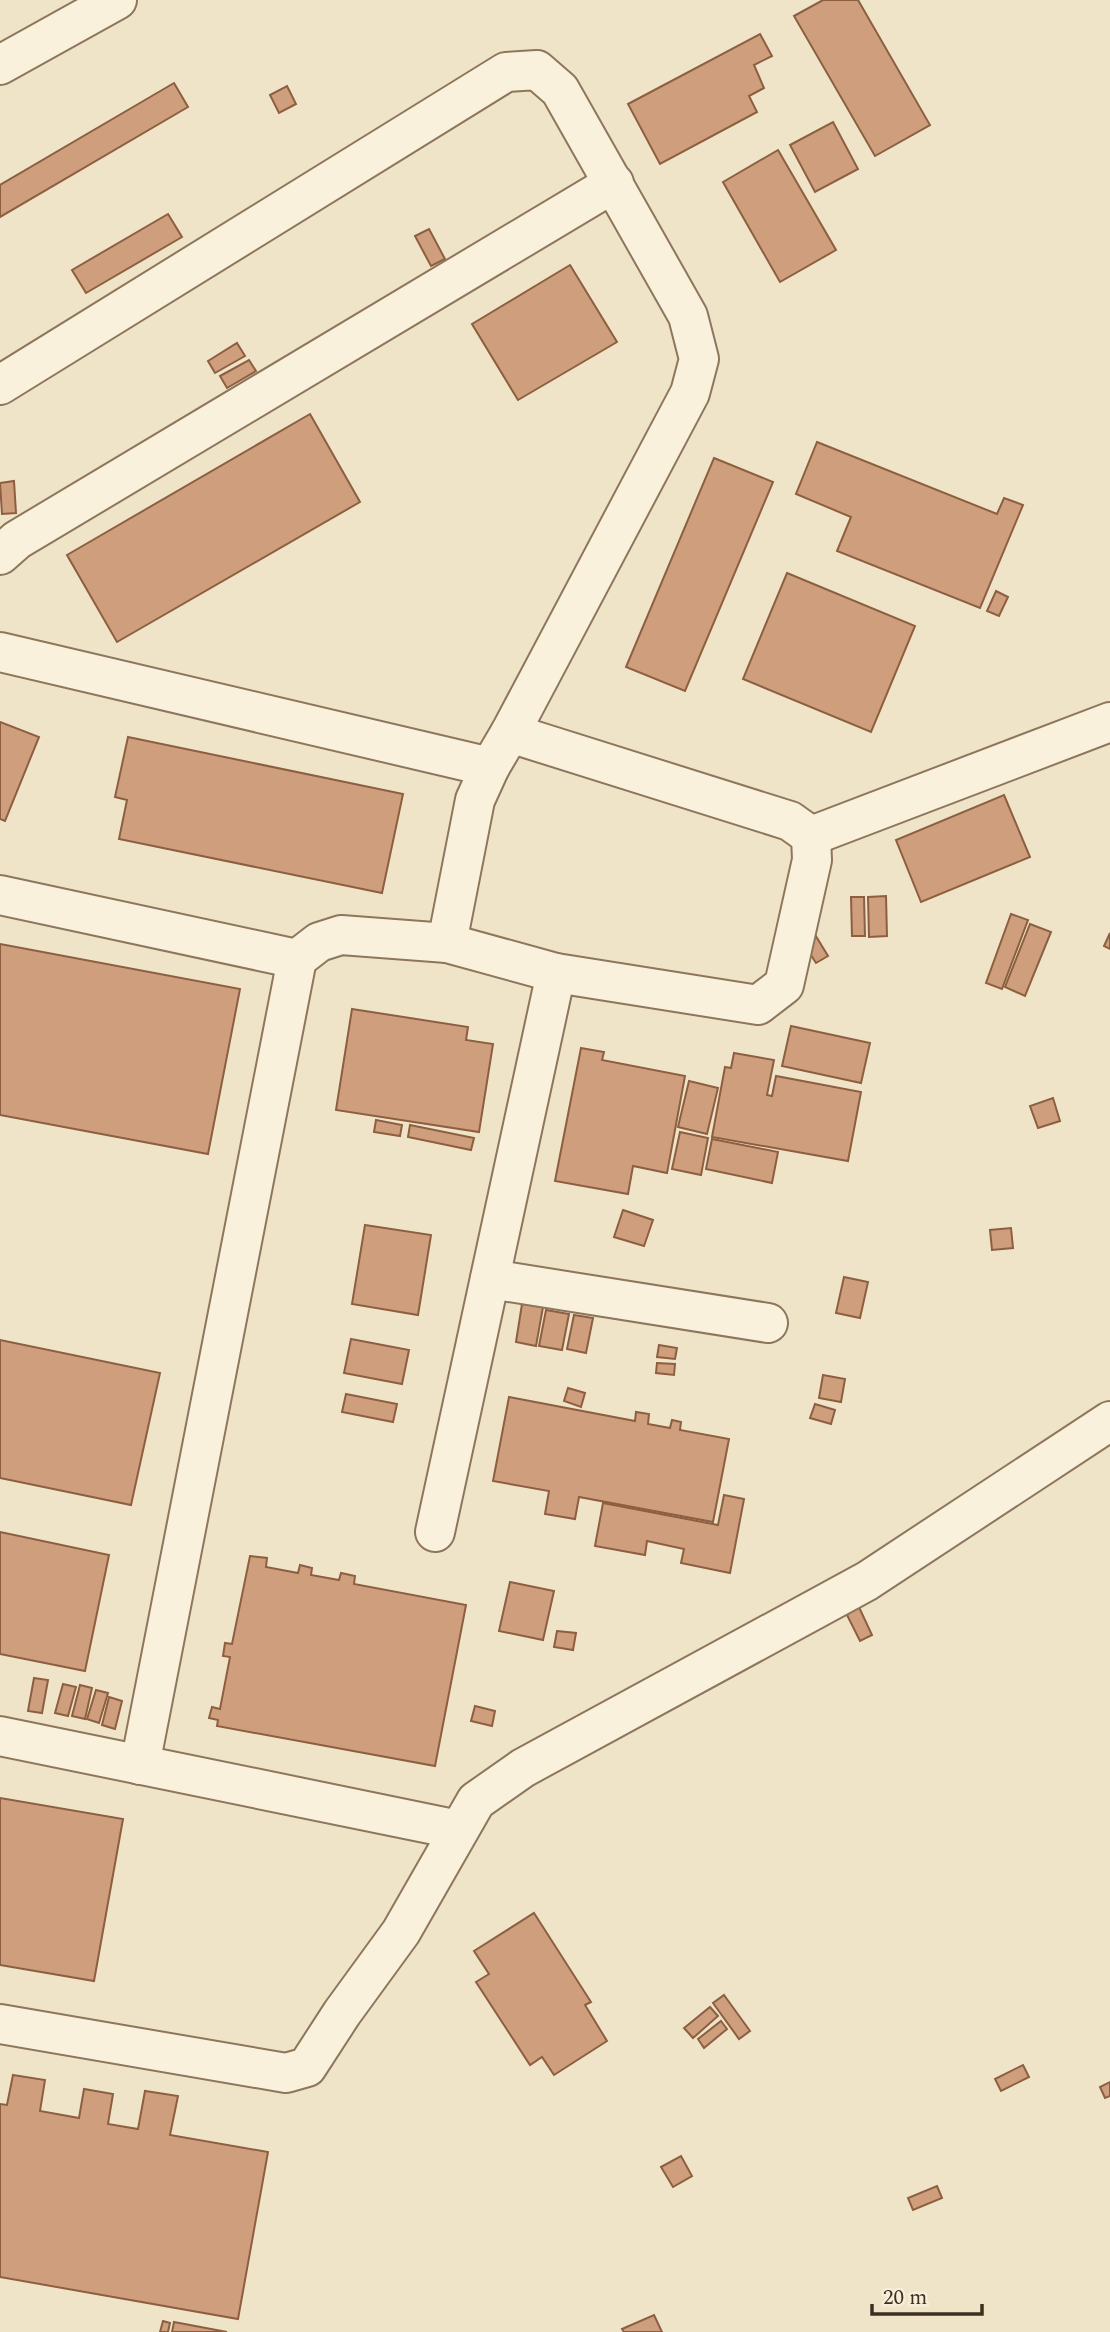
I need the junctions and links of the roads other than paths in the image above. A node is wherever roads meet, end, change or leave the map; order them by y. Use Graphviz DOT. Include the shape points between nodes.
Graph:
graph roads {
  1 [pos="117,0"];
  2 [pos="0,65"];
  3 [pos="614,183"];
  4 [pos="0,385"];
  5 [pos="0,555"];
  6 [pos="0,652"];
  7 [pos="1110,722"];
  8 [pos="510,733"];
  9 [pos="490,766"];
  10 [pos="811,836"];
  11 [pos="0,895"];
  12 [pos="447,943"];
  13 [pos="297,959"];
  14 [pos="556,973"];
  15 [pos="490,1279"];
  16 [pos="768,1323"];
  17 [pos="1110,1421"];
  18 [pos="435,1532"];
  19 [pos="0,1736"];
  20 [pos="140,1765"];
  21 [pos="460,1830"];
  22 [pos="0,2024"];
  1 -- 2 [label="street"];
  3 -- 4 [label="street" via="560,90 537,70 506,72"];
  3 -- 5 [label="street" via="17,540"];
  3 -- 8 [label="street" via="688,316 698,359 690,393"];
  6 -- 9 [label="street"];
  7 -- 10 [label="street"];
  8 -- 9 [label="street"];
  8 -- 10 [label="street" via="790,821"];
  9 -- 12 [label="street" via="475,800"];
  10 -- 14 [label="street" via="812,860 784,985 758,1004"];
  11 -- 13 [label="street"];
  12 -- 13 [label="street" via="341,935 320,942"];
  12 -- 14 [label="street"];
  13 -- 20 [label="street"];
  14 -- 15 [label="street"];
  15 -- 16 [label="street"];
  15 -- 18 [label="street"];
  17 -- 21 [label="street" via="867,1581 523,1768 476,1801"];
  19 -- 20 [label="street"];
  20 -- 21 [label="street"];
  21 -- 22 [label="street" via="401,1932 307,2067 286,2073"];
}
